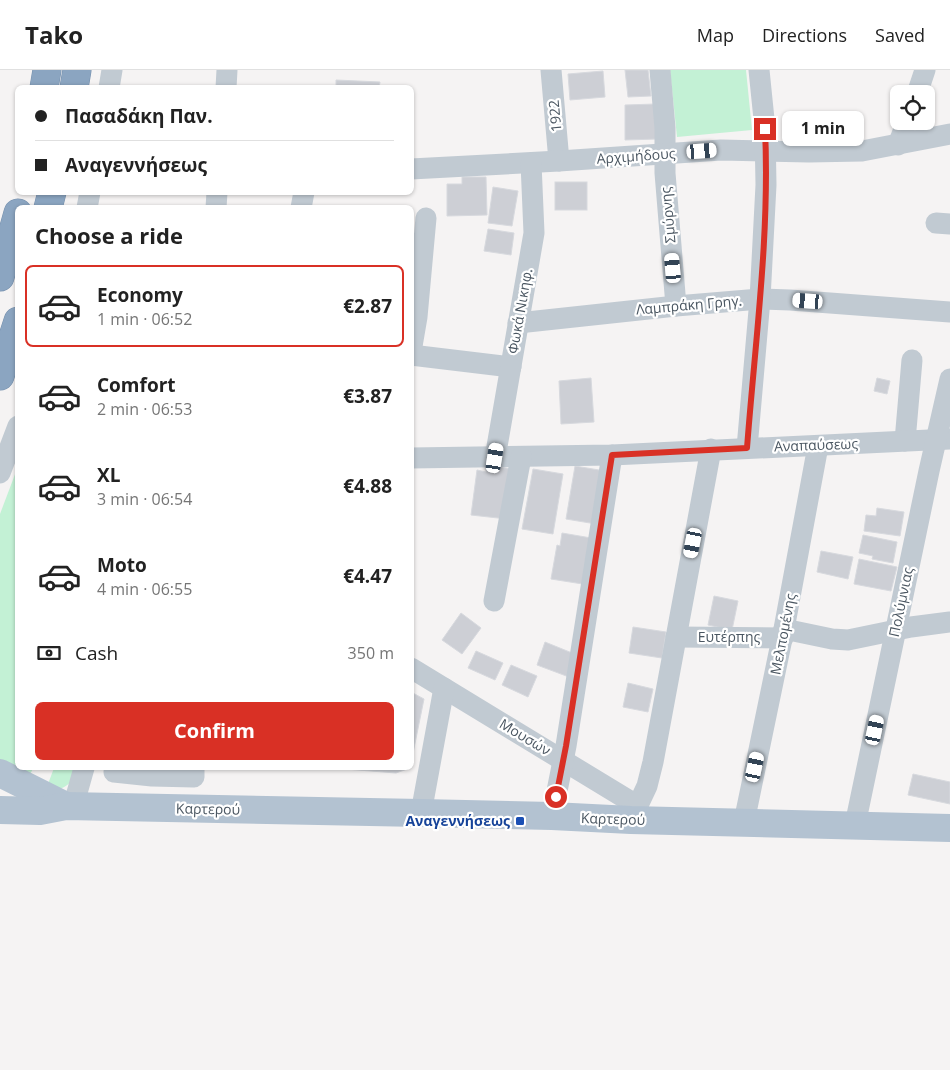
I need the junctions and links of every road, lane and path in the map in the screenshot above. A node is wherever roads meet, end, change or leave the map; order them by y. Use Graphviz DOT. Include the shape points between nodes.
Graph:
graph roads {
  1 [pos="47,70"];
  2 [pos="77,70"];
  3 [pos="112,70"];
  4 [pos="226,70"];
  5 [pos="550,70"];
  6 [pos="660,70"];
  7 [pos="759,70"];
  8 [pos="925,70"];
  9 [pos="44,85"];
  10 [pos="74,85"];
  11 [pos="110,85"];
  12 [pos="226,85"];
  13 [pos="920,85"];
  14 [pos="904,130"];
  15 [pos="950,134"];
  16 [pos="898,145"];
  17 [pos="766,150"];
  18 [pos="664,154"];
  19 [pos="559,161"];
  20 [pos="531,163"];
  21 [pos="414,169"];
  22 [pos="426,218"];
  23 [pos="15,224"];
  24 [pos="0,277"];
  25 [pos="760,299"];
  26 [pos="676,306"];
  27 [pos="950,312"];
  28 [pos="518,323"];
  29 [pos="15,330"];
  30 [pos="414,336"];
  31 [pos="414,354"];
  32 [pos="912,360"];
  33 [pos="511,367"];
  34 [pos="0,376"];
  35 [pos="950,380"];
  36 [pos="15,435"];
  37 [pos="943,439"];
  38 [pos="904,441"];
  39 [pos="818,446"];
  40 [pos="747,448"];
  41 [pos="711,449"];
  42 [pos="612,455"];
  43 [pos="521,457"];
  44 [pos="414,458"];
  45 [pos="495,458"];
  46 [pos="0,473"];
  47 [pos="494,602"];
  48 [pos="950,622"];
  49 [pos="895,630"];
  50 [pos="783,633"];
  51 [pos="676,637"];
  52 [pos="414,670"];
  53 [pos="444,688"];
  54 [pos="563,760"];
  55 [pos="83,770"];
  56 [pos="114,770"];
  57 [pos="194,770"];
  58 [pos="0,773"];
  59 [pos="70,807"];
  60 [pos="0,810"];
  61 [pos="422,813"];
  62 [pos="635,813"];
  63 [pos="552,816"];
  64 [pos="744,822"];
  65 [pos="855,825"];
  66 [pos="950,828"];
  1 -- 9 [label="highway"];
  2 -- 10 [label="highway"];
  3 -- 11 [label="street"];
  4 -- 12 [label="street"];
  5 -- 19 [label="street, 1922"];
  6 -- 18 [label="street, Σμύρνης"];
  7 -- 17 [label="street"];
  8 -- 13 [label="street"];
  14 -- 16 [label="street"];
  15 -- 16 [label="street, Αρχιμήδους"];
  16 -- 17 [label="street, Αρχιμήδους" via="862,152"];
  17 -- 18 [label="street, Αρχιμήδους"];
  17 -- 25 [label="street"];
  18 -- 19 [label="street, Αρχιμήδους"];
  18 -- 26 [label="street, Σμύρνης"];
  19 -- 20 [label="street, Αρχιμήδους"];
  20 -- 21 [label="street, Αρχιμήδους"];
  20 -- 28 [label="street, Φωκά Νικηφ." via="534,233"];
  22 -- 30 [label="street"];
  23 -- 24 [label="highway"];
  25 -- 26 [label="street, Λαμπράκη Γρηγ."];
  25 -- 27 [label="street, Λαμπράκη Γρηγ."];
  25 -- 40 [label="street"];
  26 -- 28 [label="street, Λαμπράκη Γρηγ."];
  28 -- 33 [label="street, Φωκά Νικηφ."];
  29 -- 34 [label="highway"];
  31 -- 33 [label="street"];
  32 -- 38 [label="street"];
  33 -- 45 [label="street, Φωκά Νικηφ."];
  35 -- 37 [label="street, Πολύμνιας"];
  36 -- 46 [label="street"];
  37 -- 38 [label="street, Αναπαύσεως"];
  37 -- 49 [label="street, Πολύμνιας"];
  38 -- 39 [label="street, Αναπαύσεως"];
  39 -- 40 [label="street, Αναπαύσεως"];
  39 -- 50 [label="street, Μελπομένης"];
  40 -- 41 [label="street, Αναπαύσεως"];
  41 -- 42 [label="street, Αναπαύσεως"];
  41 -- 51 [label="street"];
  42 -- 43 [label="street, Αναπαύσεως"];
  42 -- 54 [label="street"];
  43 -- 45 [label="street, Αναπαύσεως"];
  43 -- 47 [label="street"];
  44 -- 45 [label="street, Αναπαύσεως"];
  48 -- 49 [label="street, Ευτέρπης"];
  49 -- 50 [label="street, Ευτέρπης" via="848,640"];
  49 -- 65 [label="street, Πολύμνιας"];
  50 -- 51 [label="street, Ευτέρπης"];
  50 -- 64 [label="street, Μελπομένης"];
  51 -- 62 [label="street" via="651,770"];
  52 -- 53 [label="street, Μουσών"];
  53 -- 54 [label="street, Μουσών"];
  53 -- 61 [label="street"];
  54 -- 62 [label="street, Μουσών"];
  54 -- 63 [label="street"];
  55 -- 59 [label="street"];
  56 -- 57 [label="street" via="152,776 194,777"];
  58 -- 59 [label="main road, Καρτερού"];
  59 -- 60 [label="main road, Καρτερού"];
  59 -- 61 [label="main road, Καρτερού"];
  61 -- 63 [label="main road, Καρτερού"];
  62 -- 63 [label="main road, Καρτερού"];
  62 -- 64 [label="main road, Καρτερού"];
  64 -- 65 [label="main road, Καρτερού"];
  65 -- 66 [label="main road, Καρτερού"];
}
